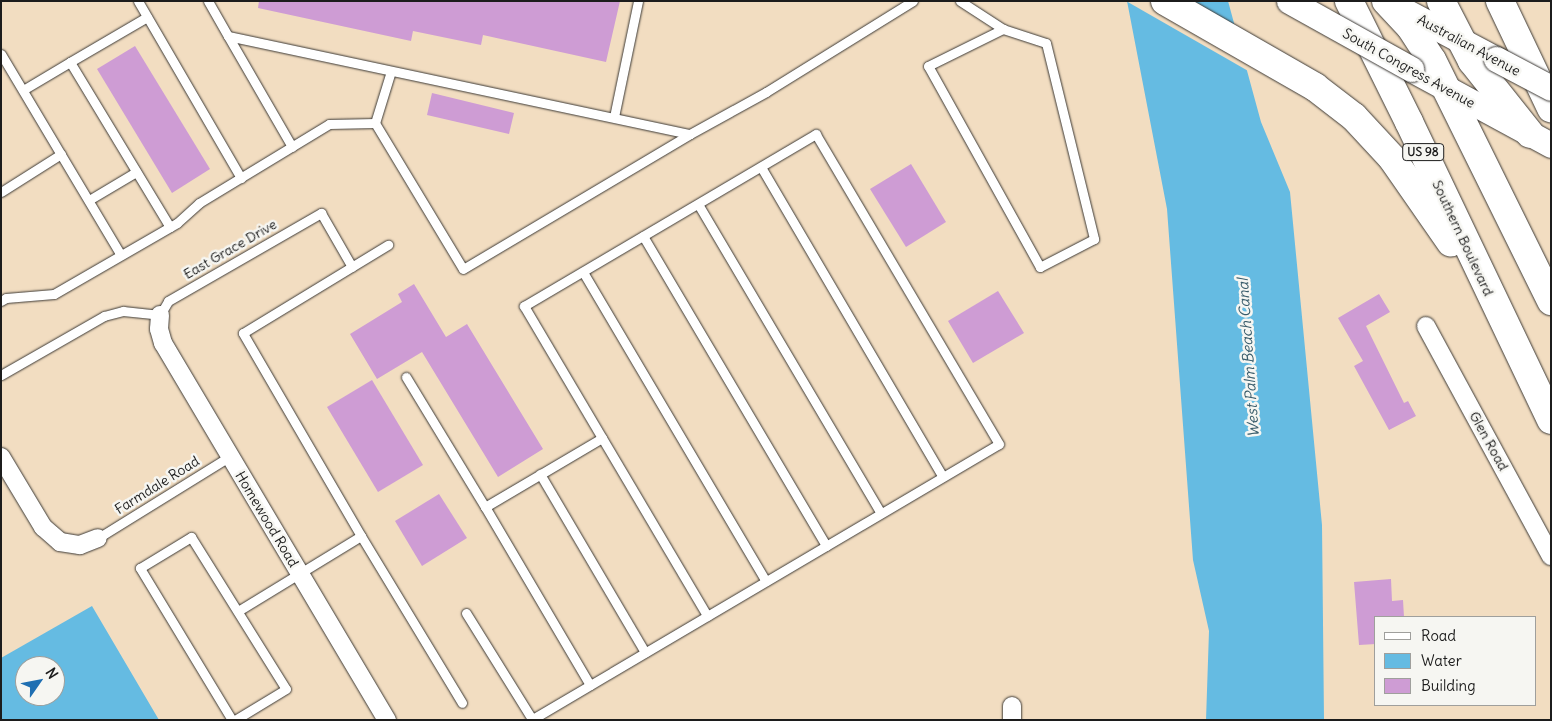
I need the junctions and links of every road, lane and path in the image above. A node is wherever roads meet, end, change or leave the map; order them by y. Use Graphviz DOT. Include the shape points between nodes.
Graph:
graph roads {
  1 [pos="138,1"];
  2 [pos="208,1"];
  3 [pos="638,1"];
  4 [pos="913,1"];
  5 [pos="960,1"];
  6 [pos="1165,1"];
  7 [pos="1288,1"];
  8 [pos="1349,1"];
  9 [pos="1387,1"];
  10 [pos="1442,1"];
  11 [pos="1500,1"];
  12 [pos="214,6"];
  13 [pos="147,17"];
  14 [pos="1003,29"];
  15 [pos="228,36"];
  16 [pos="1461,40"];
  17 [pos="1,54"];
  18 [pos="70,62"];
  19 [pos="391,71"];
  20 [pos="1445,88"];
  21 [pos="1551,88"];
  22 [pos="23,90"];
  23 [pos="1551,108"];
  24 [pos="614,117"];
  25 [pos="374,122"];
  26 [pos="690,134"];
  27 [pos="1538,138"];
  28 [pos="292,147"];
  29 [pos="61,154"];
  30 [pos="761,167"];
  31 [pos="136,172"];
  32 [pos="241,178"];
  33 [pos="1,192"];
  34 [pos="89,200"];
  35 [pos="698,204"];
  36 [pos="170,227"];
  37 [pos="643,236"];
  38 [pos="388,245"];
  39 [pos="121,255"];
  40 [pos="352,267"];
  41 [pos="583,272"];
  42 [pos="1,301"];
  43 [pos="1551,301"];
  44 [pos="1494,304"];
  45 [pos="160,315"];
  46 [pos="1426,326"];
  47 [pos="1,375"];
  48 [pos="406,377"];
  49 [pos="1551,420"];
  50 [pos="602,438"];
  51 [pos="230,456"];
  52 [pos="1,457"];
  53 [pos="540,474"];
  54 [pos="943,476"];
  55 [pos="485,507"];
  56 [pos="882,513"];
  57 [pos="361,536"];
  58 [pos="98,538"];
  59 [pos="826,546"];
  60 [pos="1551,556"];
  61 [pos="300,574"];
  62 [pos="766,581"];
  63 [pos="238,611"];
  64 [pos="466,613"];
  65 [pos="707,616"];
  66 [pos="645,652"];
  67 [pos="590,685"];
  68 [pos="462,703"];
  69 [pos="532,719"];
  70 [pos="234,720"];
  71 [pos="387,720"];
  1 -- 13 [label="lane"];
  2 -- 12 [label="lane"];
  3 -- 24 [label="lane"];
  4 -- 26 [label="lane" via="766,92"];
  5 -- 14 [label="lane"];
  6 -- 44 [label="highway" via="1328,96 1367,130 1403,173"];
  7 -- 20 [label="main road, South Congress Avenue, bridge"];
  8 -- 44 [label="highway, Southern Boulevard / US 98"];
  9 -- 16 [label="main road, Australian Avenue"];
  9 -- 20 [label="highway" via="1422,44"];
  10 -- 16 [label="highway"];
  11 -- 23 [label="highway"];
  12 -- 15 [label="lane"];
  13 -- 18 [label="lane"];
  13 -- 32 [label="lane"];
  14 -- 14 [label="lane" via="1046,43 1094,239 1040,268 928,66"];
  15 -- 19 [label="lane"];
  15 -- 28 [label="lane"];
  16 -- 21 [label="main road, Australian Avenue, bridge"];
  16 -- 27 [label="highway" via="1493,89"];
  17 -- 22 [label="lane"];
  18 -- 22 [label="lane"];
  18 -- 31 [label="lane"];
  19 -- 24 [label="lane"];
  19 -- 25 [label="lane"];
  20 -- 27 [label="main road, South Congress Avenue"];
  20 -- 43 [label="highway"];
  22 -- 29 [label="lane"];
  24 -- 26 [label="lane"];
  25 -- 26 [label="lane" via="463,270"];
  25 -- 28 [label="lane" via="329,124"];
  28 -- 32 [label="lane"];
  29 -- 33 [label="lane"];
  29 -- 34 [label="lane"];
  30 -- 35 [label="lane"];
  30 -- 54 [label="lane"];
  30 -- 54 [label="lane" via="816,134 999,444"];
  31 -- 34 [label="lane"];
  31 -- 36 [label="lane"];
  32 -- 36 [label="lane" via="198,203"];
  34 -- 39 [label="lane"];
  35 -- 37 [label="lane"];
  35 -- 56 [label="lane"];
  36 -- 39 [label="lane"];
  37 -- 41 [label="lane"];
  37 -- 59 [label="lane"];
  38 -- 40 [label="lane"];
  39 -- 42 [label="lane" via="54,294"];
  40 -- 45 [label="lane, East Grace Drive" via="321,213 168,301"];
  40 -- 57 [label="lane" via="243,333"];
  41 -- 50 [label="lane" via="524,306"];
  41 -- 62 [label="lane"];
  44 -- 49 [label="highway, Southern Boulevard / US 98"];
  45 -- 47 [label="lane" via="123,311 104,316"];
  45 -- 51 [label="street, Homewood Road" via="163,343"];
  46 -- 60 [label="street, Glen Road"];
  48 -- 55 [label="lane"];
  50 -- 53 [label="lane"];
  50 -- 65 [label="lane"];
  51 -- 58 [label="lane, Farmdale Road"];
  51 -- 61 [label="street, Homewood Road"];
  52 -- 58 [label="street" via="43,527 60,542 80,545"];
  53 -- 55 [label="lane"];
  53 -- 66 [label="lane"];
  54 -- 56 [label="lane"];
  55 -- 67 [label="lane"];
  56 -- 59 [label="lane"];
  57 -- 61 [label="lane"];
  57 -- 68 [label="lane"];
  59 -- 62 [label="lane"];
  61 -- 63 [label="lane"];
  61 -- 71 [label="street, Homewood Road"];
  62 -- 65 [label="lane"];
  63 -- 70 [label="lane" via="286,689"];
  63 -- 70 [label="lane" via="192,537 140,568"];
  64 -- 69 [label="lane"];
  65 -- 66 [label="lane"];
  66 -- 67 [label="lane"];
  67 -- 69 [label="lane"];
}
